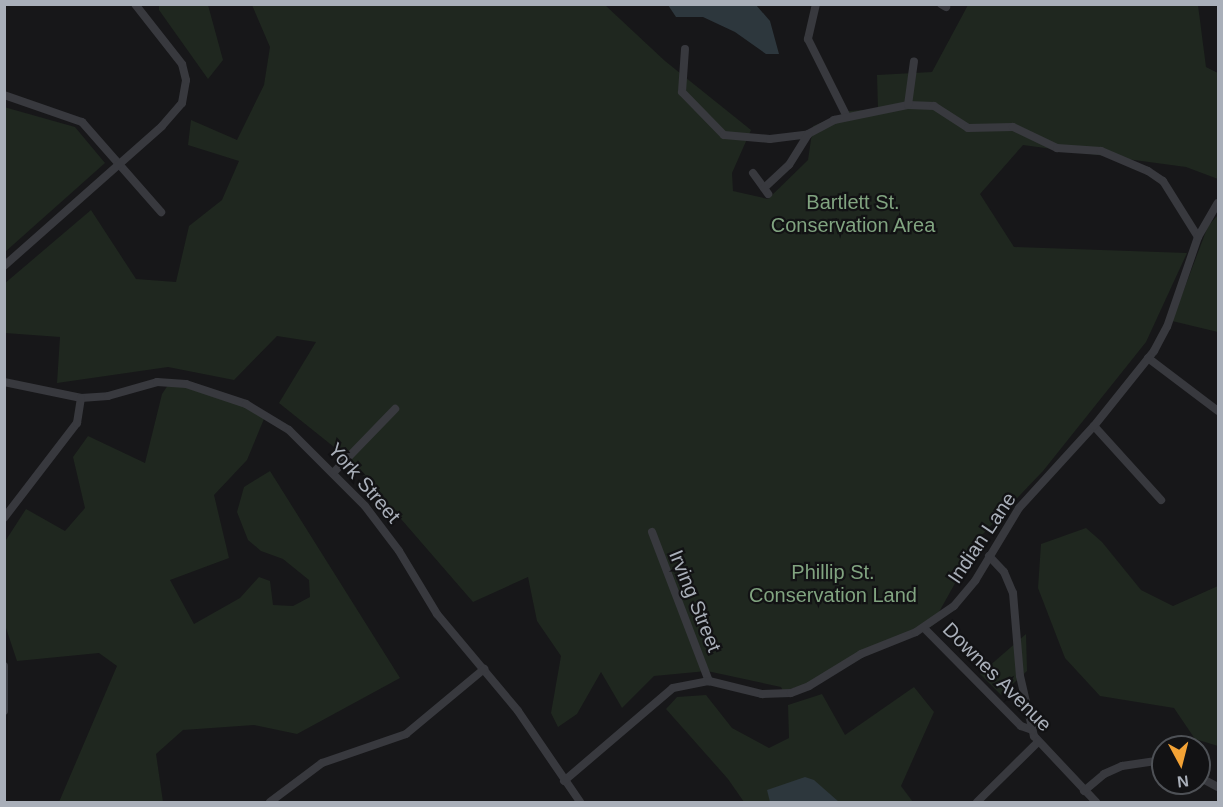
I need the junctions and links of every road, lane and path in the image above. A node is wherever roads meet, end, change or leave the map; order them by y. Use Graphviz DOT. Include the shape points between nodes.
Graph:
graph roads {
  1 [pos="135,4"];
  2 [pos="816,4"];
  3 [pos="685,49"];
  4 [pos="914,60"];
  5 [pos="4,95"];
  6 [pos="909,105"];
  7 [pos="847,117"];
  8 [pos="808,134"];
  9 [pos="118,161"];
  10 [pos="753,174"];
  11 [pos="1218,203"];
  12 [pos="161,212"];
  13 [pos="1198,237"];
  14 [pos="4,266"];
  15 [pos="1148,358"];
  16 [pos="7,383"];
  17 [pos="81,398"];
  18 [pos="395,409"];
  19 [pos="1218,411"];
  20 [pos="1094,426"];
  21 [pos="334,472"];
  22 [pos="1161,500"];
  23 [pos="4,518"];
  24 [pos="652,532"];
  25 [pos="989,556"];
  26 [pos="924,628"];
  27 [pos="4,666"];
  28 [pos="484,669"];
  29 [pos="709,681"];
  30 [pos="4,711"];
  31 [pos="1032,730"];
  32 [pos="1038,742"];
  33 [pos="1151,762"];
  34 [pos="564,781"];
  35 [pos="1084,791"];
  36 [pos="270,802"];
  37 [pos="580,802"];
  38 [pos="977,802"];
  39 [pos="1096,802"];
  1 -- 9 [label="street" via="180,59 186,89 182,103 170,118"];
  2 -- 7 [label="street" via="808,39"];
  3 -- 8 [label="street" via="682,92 718,132 740,139"];
  4 -- 6 [label="street"];
  5 -- 9 [label="street" via="74,117"];
  6 -- 7 [label="street"];
  6 -- 13 [label="street" via="934,106 968,128 1013,127 1057,148 1101,151 1148,171 1163,181"];
  7 -- 8 [label="street"];
  8 -- 10 [label="street" via="789,165 766,191"];
  9 -- 12 [label="street"];
  9 -- 14 [label="street"];
  11 -- 13 [label="street, Indian Lane"];
  13 -- 15 [label="street, Indian Lane" via="1167,327"];
  15 -- 19 [label="street"];
  15 -- 20 [label="street, Indian Lane"];
  16 -- 17 [label="street, York Street"];
  17 -- 21 [label="street, York Street" via="108,396 157,381 203,388 274,419"];
  17 -- 23 [label="street" via="77,423"];
  18 -- 21 [label="street"];
  20 -- 22 [label="street"];
  20 -- 25 [label="street, Indian Lane" via="1019,508"];
  21 -- 28 [label="street, York Street" via="387,534 437,614"];
  24 -- 29 [label="street, Irving Street"];
  25 -- 26 [label="street, Indian Lane" via="962,598"];
  25 -- 31 [label="street" via="1004,572 1013,593 1020,676"];
  26 -- 29 [label="street, Indian Lane" via="861,654 791,693 762,694"];
  26 -- 31 [label="street, Downes Avenue" via="1021,726"];
  27 -- 30 [label="street"];
  28 -- 34 [label="street, York Street"];
  28 -- 36 [label="street" via="406,734 322,763"];
  29 -- 34 [label="street, Indian Lane" via="672,688"];
  31 -- 32 [label="street, Downes Avenue"];
  32 -- 35 [label="street, Downes Avenue"];
  32 -- 38 [label="street"];
  33 -- 35 [label="street" via="1122,766 1104,774"];
  34 -- 37 [label="street, York Street"];
  35 -- 39 [label="street, Downes Avenue"];
}
